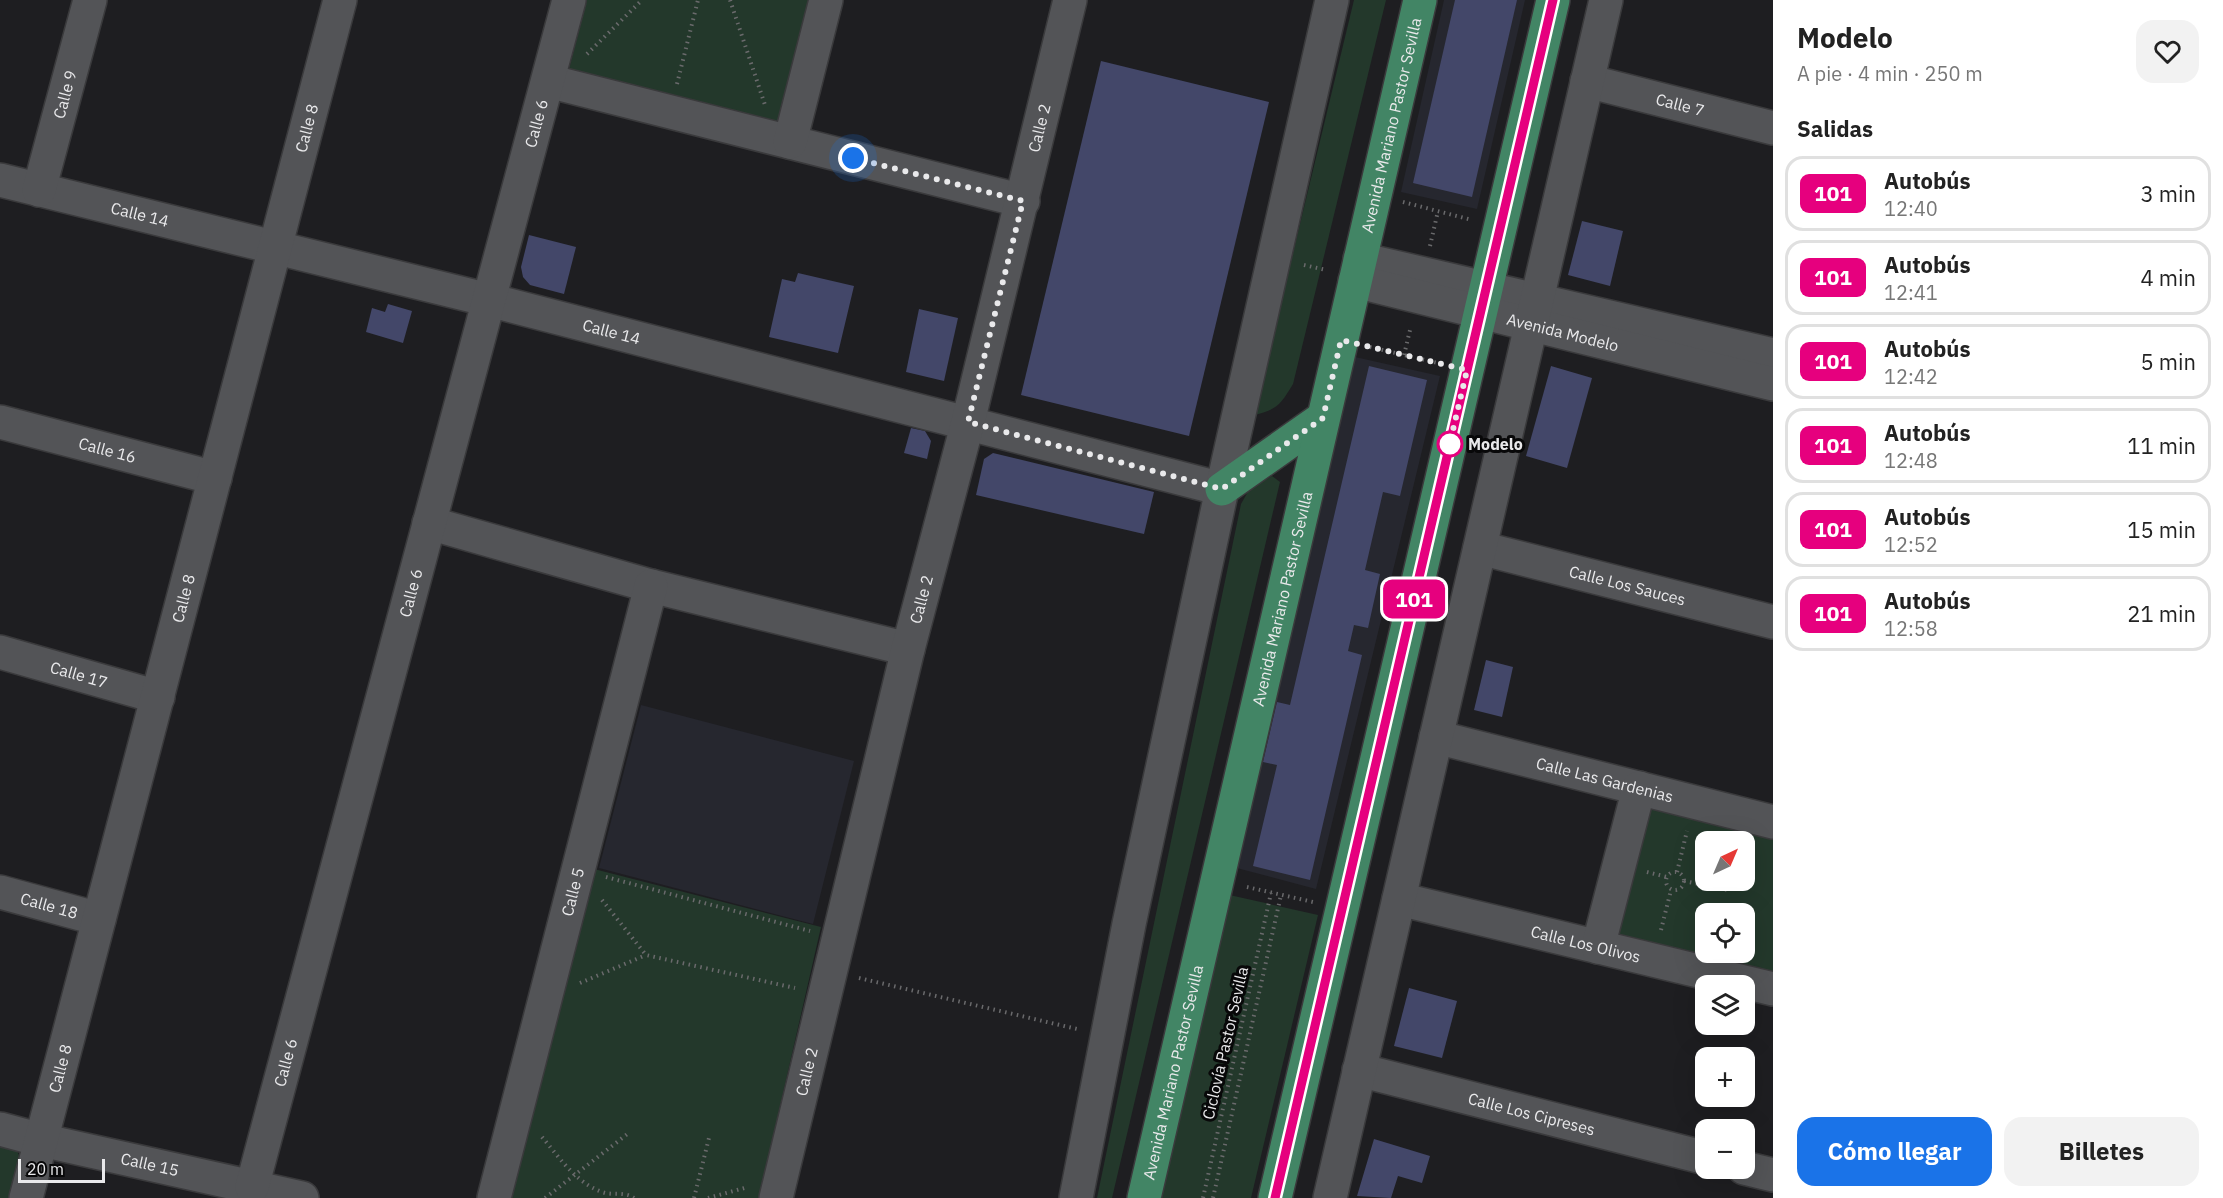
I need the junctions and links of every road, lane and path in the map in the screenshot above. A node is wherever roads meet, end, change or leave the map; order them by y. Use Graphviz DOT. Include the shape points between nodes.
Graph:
graph roads {
  1 [pos="90,0"];
  2 [pos="340,0"];
  3 [pos="569,0"];
  4 [pos="642,0"];
  5 [pos="698,0"];
  6 [pos="730,0"];
  7 [pos="826,0"];
  8 [pos="1070,0"];
  9 [pos="1332,0"];
  10 [pos="1420,0"];
  11 [pos="1553,0"];
  12 [pos="1606,0"];
  13 [pos="548,81"];
  14 [pos="1587,81"];
  15 [pos="674,93"];
  16 [pos="1773,128"];
  17 [pos="790,142"];
  18 [pos="0,180"];
  19 [pos="39,190"];
  20 [pos="1375,195"];
  21 [pos="1023,201"];
  22 [pos="1500,227"];
  23 [pos="275,247"];
  24 [pos="1358,270"];
  25 [pos="489,300"];
  26 [pos="1483,300"];
  27 [pos="1534,312"];
  28 [pos="1341,340"];
  29 [pos="1773,354"];
  30 [pos="1467,370"];
  31 [pos="1773,384"];
  32 [pos="1323,418"];
  33 [pos="0,422"];
  34 [pos="968,422"];
  35 [pos="215,478"];
  36 [pos="1222,489"];
  37 [pos="429,523"];
  38 [pos="1480,548"];
  39 [pos="651,586"];
  40 [pos="1773,622"];
  41 [pos="908,649"];
  42 [pos="0,652"];
  43 [pos="158,697"];
  44 [pos="1436,737"];
  45 [pos="1639,788"];
  46 [pos="1773,822"];
  47 [pos="1689,824"];
  48 [pos="578,870"];
  49 [pos="1640,870"];
  50 [pos="1677,873"];
  51 [pos="1667,877"];
  52 [pos="1217,880"];
  53 [pos="1684,881"];
  54 [pos="1695,883"];
  55 [pos="1671,890"];
  56 [pos="0,892"];
  57 [pos="1271,893"];
  58 [pos="1281,895"];
  59 [pos="1399,899"];
  60 [pos="1342,910"];
  61 [pos="99,919"];
  62 [pos="1659,938"];
  63 [pos="838,939"];
  64 [pos="1598,947"];
  65 [pos="646,955"];
  66 [pos="828,983"];
  67 [pos="1773,989"];
  68 [pos="545,998"];
  69 [pos="1107,1036"];
  70 [pos="1359,1070"];
  71 [pos="514,1120"];
  72 [pos="0,1129"];
  73 [pos="630,1132"];
  74 [pos="710,1134"];
  75 [pos="41,1140"];
  76 [pos="1695,1155"];
  77 [pos="1755,1171"];
  78 [pos="574,1175"];
  79 [pos="1773,1175"];
  80 [pos="252,1187"];
  81 [pos="26,1198"];
  82 [pos="302,1198"];
  83 [pos="494,1198"];
  84 [pos="545,1198"];
  85 [pos="634,1198"];
  86 [pos="694,1198"];
  87 [pos="776,1198"];
  88 [pos="1076,1198"];
  89 [pos="1144,1198"];
  90 [pos="1203,1198"];
  91 [pos="1213,1198"];
  92 [pos="1275,1198"];
  93 [pos="1330,1198"];
  1 -- 19 [label="street, Calle 9"];
  2 -- 23 [label="street, Calle 8"];
  3 -- 13 [label="street, Calle 6"];
  4 -- 13 [label="path" via="574,67"];
  5 -- 15 [label="path"];
  6 -- 17 [label="path" via="770,119"];
  7 -- 17 [label="street"];
  8 -- 21 [label="street, Calle 2"];
  9 -- 36 [label="street"];
  10 -- 20 [label="main road, Avenida Mariano Pastor Sevilla"];
  11 -- 22 [label="main road"];
  12 -- 14 [label="street"];
  13 -- 17 [label="street"];
  13 -- 25 [label="street, Calle 6"];
  14 -- 16 [label="street, Calle 7"];
  14 -- 27 [label="street"];
  17 -- 21 [label="street"];
  18 -- 19 [label="street, Calle 14"];
  19 -- 23 [label="street, Calle 14"];
  20 -- 22 [label="path"];
  20 -- 24 [label="main road, Avenida Mariano Pastor Sevilla"];
  21 -- 34 [label="street, Calle 2"];
  22 -- 26 [label="main road"];
  23 -- 25 [label="street, Calle 14"];
  23 -- 35 [label="street, Calle 8"];
  24 -- 26 [label="street, Avenida Modelo"];
  24 -- 28 [label="main road, Avenida Mariano Pastor Sevilla"];
  25 -- 34 [label="street, Calle 14"];
  25 -- 37 [label="street, Calle 6"];
  26 -- 27 [label="street, Avenida Modelo"];
  26 -- 30 [label="main road"];
  27 -- 29 [label="street, Avenida Modelo"];
  27 -- 31 [label="street, Avenida Modelo"];
  27 -- 38 [label="street"];
  28 -- 30 [label="path"];
  28 -- 32 [label="main road, Avenida Mariano Pastor Sevilla"];
  30 -- 60 [label="main road"];
  32 -- 36 [label="main road"];
  32 -- 52 [label="main road, Avenida Mariano Pastor Sevilla"];
  33 -- 35 [label="street, Calle 16"];
  34 -- 36 [label="street, Calle 14"];
  34 -- 41 [label="street, Calle 2"];
  35 -- 43 [label="street, Calle 8"];
  36 -- 69 [label="street"];
  37 -- 39 [label="street"];
  37 -- 80 [label="street, Calle 6"];
  38 -- 40 [label="street, Calle Los Sauces"];
  38 -- 44 [label="street"];
  39 -- 41 [label="street"];
  39 -- 48 [label="street, Calle 5"];
  41 -- 63 [label="street, Calle 2"];
  42 -- 43 [label="street, Calle 17"];
  43 -- 61 [label="street, Calle 8"];
  44 -- 45 [label="street, Calle Las Gardenias"];
  44 -- 59 [label="street"];
  45 -- 46 [label="street, Calle Las Gardenias"];
  45 -- 64 [label="street"];
  47 -- 50 [label="path"];
  48 -- 63 [label="path"];
  48 -- 65 [label="path"];
  48 -- 68 [label="street, Calle 5"];
  49 -- 51 [label="path"];
  50 -- 51 [label="path"];
  50 -- 53 [label="path"];
  51 -- 55 [label="path"];
  52 -- 57 [label="path"];
  52 -- 89 [label="main road, Avenida Mariano Pastor Sevilla"];
  53 -- 54 [label="path"];
  53 -- 55 [label="path" via="1680,889"];
  55 -- 62 [label="path"];
  56 -- 61 [label="street, Calle 18"];
  57 -- 58 [label="path"];
  57 -- 90 [label="path, Ciclovía Pastor Sevilla"];
  58 -- 60 [label="path"];
  58 -- 91 [label="path"];
  59 -- 64 [label="street, Calle Los Olivos"];
  59 -- 70 [label="street"];
  60 -- 92 [label="main road"];
  61 -- 75 [label="street, Calle 8"];
  63 -- 66 [label="street, Calle 2"];
  64 -- 67 [label="street, Calle Los Olivos"];
  65 -- 66 [label="path"];
  65 -- 68 [label="path"];
  66 -- 69 [label="path"];
  66 -- 87 [label="street, Calle 2"];
  68 -- 71 [label="street, Calle 5"];
  69 -- 88 [label="street"];
  70 -- 76 [label="street, Calle Los Cipreses"];
  70 -- 93 [label="street"];
  71 -- 78 [label="path" via="532,1126"];
  71 -- 83 [label="street, Calle 5"];
  72 -- 75 [label="street, Calle 15"];
  73 -- 78 [label="path"];
  74 -- 86 [label="path"];
  75 -- 80 [label="street, Calle 15"];
  75 -- 81 [label="street, Calle 8"];
  77 -- 79 [label="street"];
  78 -- 84 [label="path"];
  78 -- 85 [label="path" via="603,1193"];
  80 -- 82 [label="street, Calle 15"];
}
